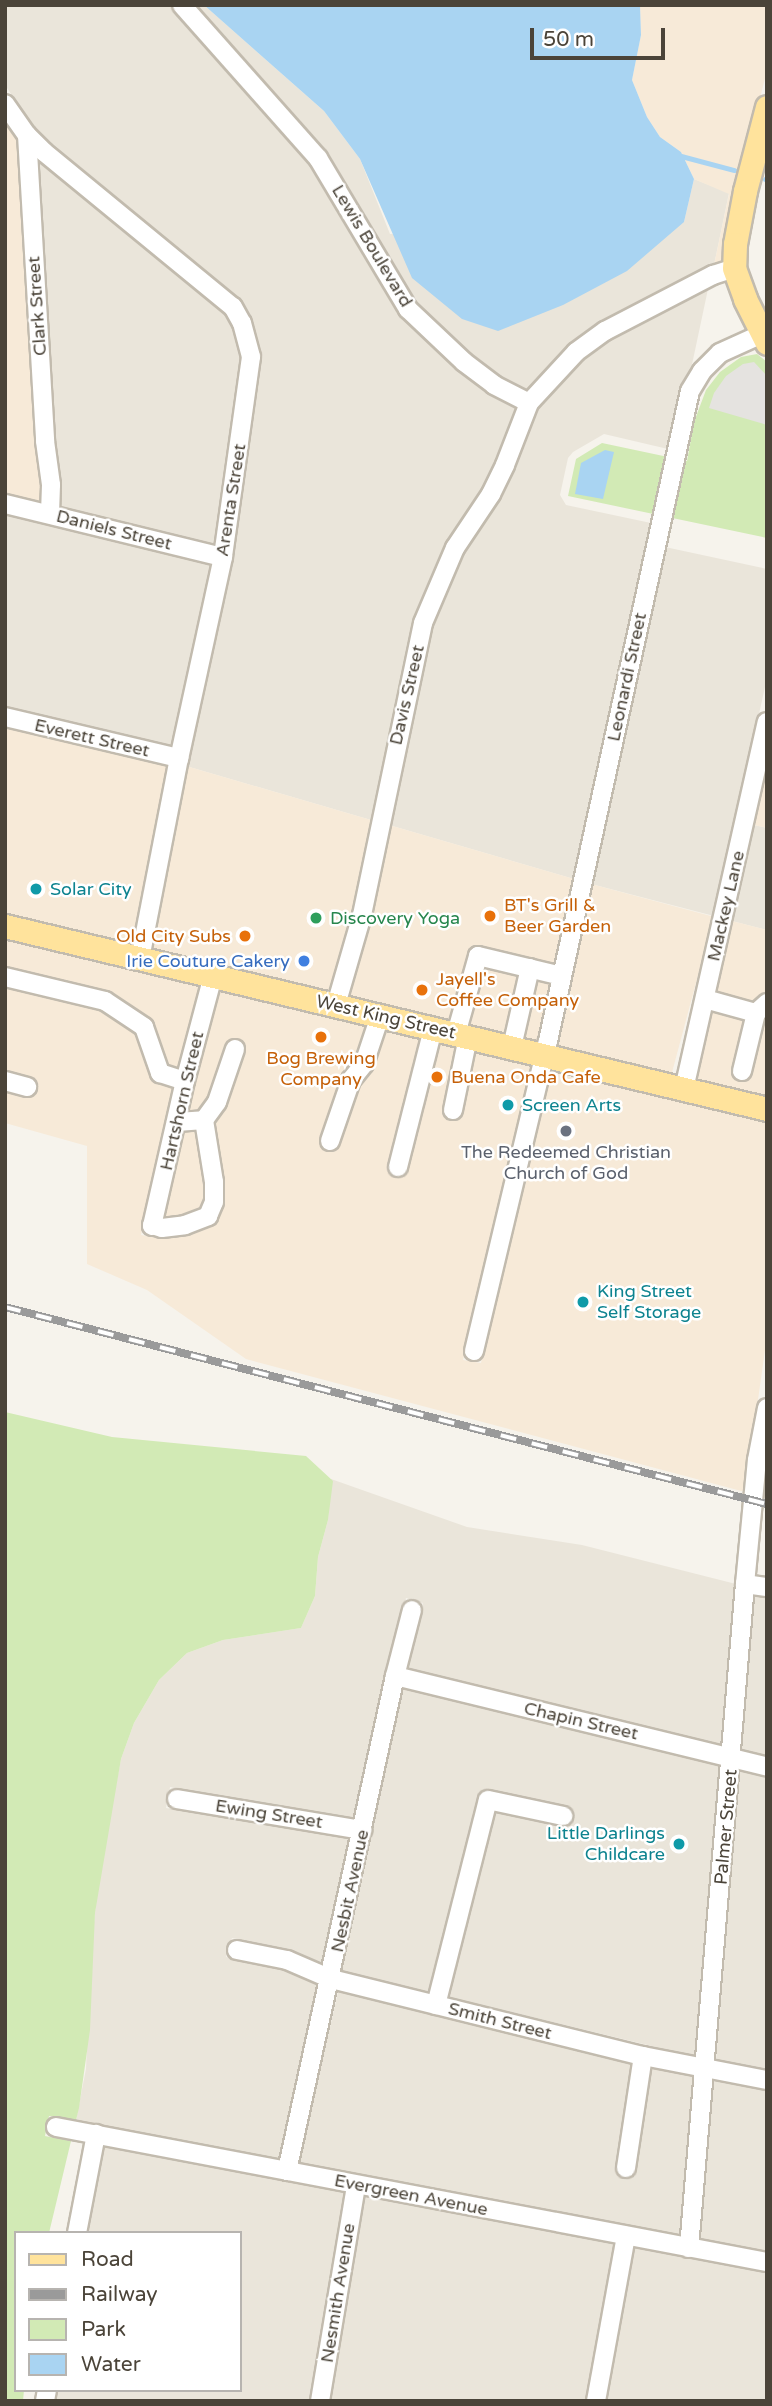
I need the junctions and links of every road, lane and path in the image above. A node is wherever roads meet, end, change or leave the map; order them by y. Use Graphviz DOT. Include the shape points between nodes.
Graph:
graph roads {
  1 [pos="183,5"];
  2 [pos="5,104"];
  3 [pos="767,107"];
  4 [pos="18,132"];
  5 [pos="734,268"];
  6 [pos="762,329"];
  7 [pos="529,403"];
  8 [pos="5,504"];
  9 [pos="50,514"];
  10 [pos="223,557"];
  11 [pos="5,717"];
  12 [pos="767,722"];
  13 [pos="179,758"];
  14 [pos="5,926"];
  15 [pos="140,958"];
  16 [pos="530,968"];
  17 [pos="214,976"];
  18 [pos="562,976"];
  19 [pos="5,977"];
  20 [pos="705,999"];
  21 [pos="336,1005"];
  22 [pos="761,1008"];
  23 [pos="380,1016"];
  24 [pos="453,1033"];
  25 [pos="512,1047"];
  26 [pos="235,1049"];
  27 [pos="544,1055"];
  28 [pos="742,1071"];
  29 [pos="5,1081"];
  30 [pos="185,1081"];
  31 [pos="27,1087"];
  32 [pos="684,1089"];
  33 [pos="767,1109"];
  34 [pos="453,1110"];
  35 [pos="204,1120"];
  36 [pos="177,1122"];
  37 [pos="330,1142"];
  38 [pos="398,1167"];
  39 [pos="474,1351"];
  40 [pos="767,1408"];
  41 [pos="745,1584"];
  42 [pos="767,1587"];
  43 [pos="412,1610"];
  44 [pos="395,1676"];
  45 [pos="732,1758"];
  46 [pos="767,1768"];
  47 [pos="177,1799"];
  48 [pos="563,1816"];
  49 [pos="362,1830"];
  50 [pos="237,1950"];
  51 [pos="331,1979"];
  52 [pos="436,2005"];
  53 [pos="643,2056"];
  54 [pos="705,2069"];
  55 [pos="767,2080"];
  56 [pos="56,2127"];
  57 [pos="96,2134"];
  58 [pos="626,2168"];
  59 [pos="287,2171"];
  60 [pos="356,2185"];
  61 [pos="77,2231"];
  62 [pos="626,2236"];
  63 [pos="689,2248"];
  64 [pos="767,2262"];
  65 [pos="320,2401"];
  66 [pos="596,2401"];
  1 -- 7 [label="street, Lewis Boulevard" via="318,158 408,309 464,362"];
  2 -- 4 [label="street"];
  3 -- 5 [label="main road" via="735,244"];
  4 -- 9 [label="street, Clark Street"];
  4 -- 10 [label="street, Arenta Street" via="233,307 242,323 250,348 251,375"];
  5 -- 6 [label="main road"];
  5 -- 7 [label="street" via="605,331 576,352"];
  6 -- 18 [label="street, Leonardi Street" via="720,354 690,391"];
  7 -- 21 [label="street, Davis Street" via="505,465 455,548 424,622 362,915"];
  8 -- 9 [label="street, Daniels Street"];
  9 -- 10 [label="street, Daniels Street"];
  10 -- 13 [label="street, Arenta Street"];
  11 -- 13 [label="street, Everett Street"];
  12 -- 20 [label="street, Mackey Lane"];
  13 -- 15 [label="street, Arenta Street"];
  14 -- 15 [label="main road, West King Street"];
  15 -- 17 [label="main road, West King Street"];
  16 -- 18 [label="street"];
  16 -- 24 [label="street" via="478,957"];
  16 -- 25 [label="street"];
  17 -- 21 [label="main road, West King Street"];
  17 -- 30 [label="street, Hartshorn Street"];
  18 -- 27 [label="street, Leonardi Street"];
  19 -- 30 [label="street" via="105,1000 144,1027 160,1073"];
  20 -- 22 [label="street"];
  20 -- 32 [label="street, Mackey Lane"];
  21 -- 23 [label="main road, West King Street"];
  22 -- 28 [label="street"];
  23 -- 24 [label="main road, West King Street"];
  23 -- 37 [label="street"];
  24 -- 25 [label="main road, West King Street"];
  24 -- 34 [label="street"];
  24 -- 38 [label="street"];
  25 -- 27 [label="main road, West King Street"];
  26 -- 35 [label="street" via="217,1102"];
  27 -- 32 [label="main road, West King Street"];
  27 -- 39 [label="street, Leonardi Street"];
  29 -- 31 [label="street"];
  30 -- 36 [label="street, Hartshorn Street"];
  32 -- 33 [label="main road, West King Street"];
  35 -- 36 [label="street"];
  35 -- 36 [label="street, Hartshorn Street" via="214,1202 208,1216 162,1228 152,1225"];
  40 -- 41 [label="street, Palmer Street"];
  41 -- 42 [label="street"];
  41 -- 45 [label="street, Palmer Street"];
  43 -- 44 [label="street, Nesbit Avenue"];
  44 -- 45 [label="street, Chapin Street"];
  44 -- 49 [label="street, Nesbit Avenue"];
  45 -- 46 [label="street, Chapin Street"];
  45 -- 54 [label="street, Palmer Street"];
  47 -- 49 [label="street, Ewing Street"];
  48 -- 52 [label="street" via="488,1800"];
  49 -- 51 [label="street, Nesbit Avenue"];
  50 -- 51 [label="street, Smith Street" via="287,1960"];
  51 -- 52 [label="street, Smith Street"];
  51 -- 59 [label="street, Nesbit Avenue"];
  52 -- 53 [label="street, Smith Street"];
  53 -- 54 [label="street, Smith Street"];
  53 -- 58 [label="street"];
  54 -- 55 [label="street, Smith Street"];
  54 -- 63 [label="street, Palmer Street"];
  56 -- 57 [label="street, Evergreen Avenue"];
  57 -- 59 [label="street, Evergreen Avenue"];
  57 -- 61 [label="street"];
  59 -- 60 [label="street, Evergreen Avenue"];
  60 -- 62 [label="street, Evergreen Avenue"];
  60 -- 65 [label="street, Nesmith Avenue"];
  62 -- 63 [label="street, Evergreen Avenue"];
  62 -- 66 [label="street"];
  63 -- 64 [label="street, Evergreen Avenue"];
}
